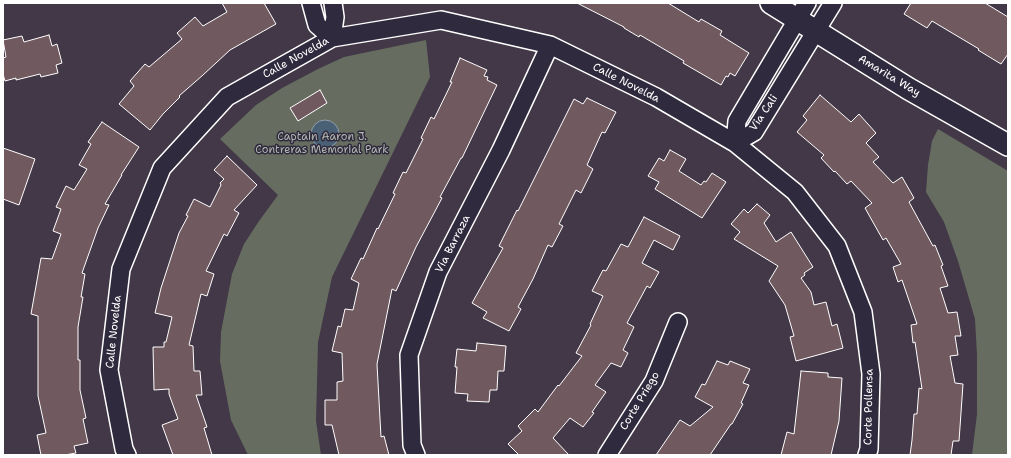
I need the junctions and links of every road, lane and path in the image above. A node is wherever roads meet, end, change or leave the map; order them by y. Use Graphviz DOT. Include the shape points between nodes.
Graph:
graph roads {
  1 [pos="311,3"];
  2 [pos="333,3"];
  3 [pos="772,3"];
  4 [pos="833,3"];
  5 [pos="802,11"];
  6 [pos="816,31"];
  7 [pos="332,38"];
  8 [pos="550,45"];
  9 [pos="735,143"];
  10 [pos="1008,145"];
  11 [pos="678,322"];
  12 [pos="127,455"];
  13 [pos="416,455"];
  14 [pos="607,455"];
  15 [pos="867,455"];
  1 -- 7 [label="street" via="317,25"];
  2 -- 7 [label="street" via="336,17"];
  3 -- 5 [label="street, Amarita Way"];
  4 -- 6 [label="street, Via Cali"];
  5 -- 6 [label="street, Amarita Way"];
  5 -- 9 [label="street, Via Cali" via="737,120"];
  6 -- 9 [label="street, Via Cali" via="754,132"];
  6 -- 10 [label="street, Amarita Way" via="909,89"];
  7 -- 8 [label="street, Calle Novelda" via="441,20"];
  7 -- 12 [label="street, Calle Novelda" via="227,97 162,168 121,269 109,370"];
  8 -- 9 [label="street, Calle Novelda" via="656,97"];
  8 -- 13 [label="street, Via Barraza" via="501,150 438,272 409,355 412,445"];
  9 -- 15 [label="street, Corte Pollensa" via="795,192 837,246 863,312 871,374"];
  11 -- 14 [label="street, Corte Priego" via="654,382"];
}
